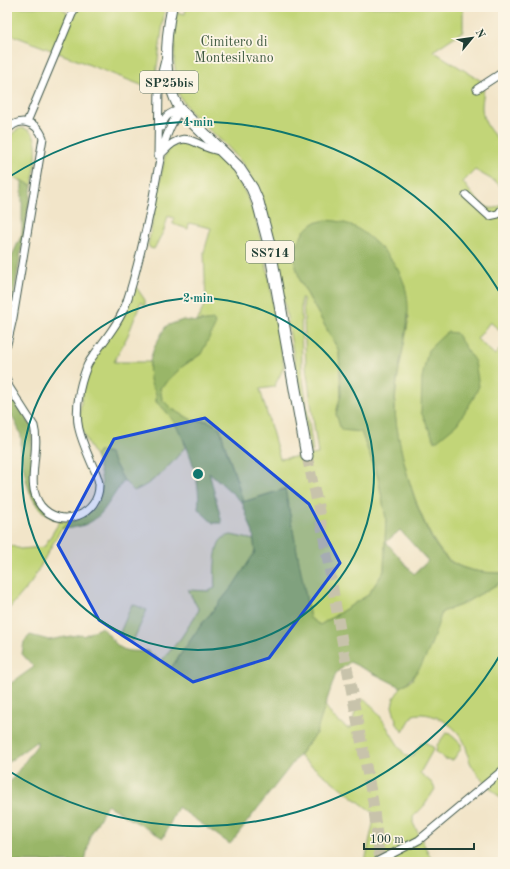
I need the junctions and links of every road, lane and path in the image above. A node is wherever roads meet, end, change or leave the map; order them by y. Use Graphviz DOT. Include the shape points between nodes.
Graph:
graph roads {
  1 [pos="75,7"];
  2 [pos="172,7"];
  3 [pos="166,52"];
  4 [pos="503,72"];
  5 [pos="477,89"];
  6 [pos="180,110"];
  7 [pos="27,122"];
  8 [pos="7,131"];
  9 [pos="158,143"];
  10 [pos="221,150"];
  11 [pos="162,152"];
  12 [pos="158,167"];
  13 [pos="466,194"];
  14 [pos="503,208"];
  15 [pos="7,344"];
  16 [pos="7,380"];
  17 [pos="307,456"];
  18 [pos="503,770"];
  19 [pos="376,862"];
  1 -- 7 [label="street"];
  2 -- 3 [label="main road, SP25bis"];
  3 -- 6 [label="main road, SP25bis" via="169,85"];
  3 -- 9 [label="street, SP25bis" via="159,84"];
  4 -- 5 [label="street"];
  6 -- 9 [label="street, SP25bis" via="165,117"];
  6 -- 10 [label="highway, SS714"];
  6 -- 11 [label="street, SP25bis" via="167,132"];
  7 -- 8 [label="street" via="16,124"];
  7 -- 15 [label="street" via="35,125 41,132 43,145"];
  9 -- 12 [label="street, SP25bis"];
  10 -- 11 [label="street" via="212,150 184,139 173,143"];
  10 -- 17 [label="highway, SS714" via="238,167 261,210"];
  11 -- 12 [label="street, SP25bis"];
  12 -- 16 [label="street, SP25bis" via="127,302 117,323 88,364 79,393 76,413 78,431 99,483 97,498 80,516 54,516 40,504 34,483 37,443 34,426"];
  13 -- 14 [label="street" via="489,216 498,214"];
  18 -- 19 [label="street" via="419,840"];
}
